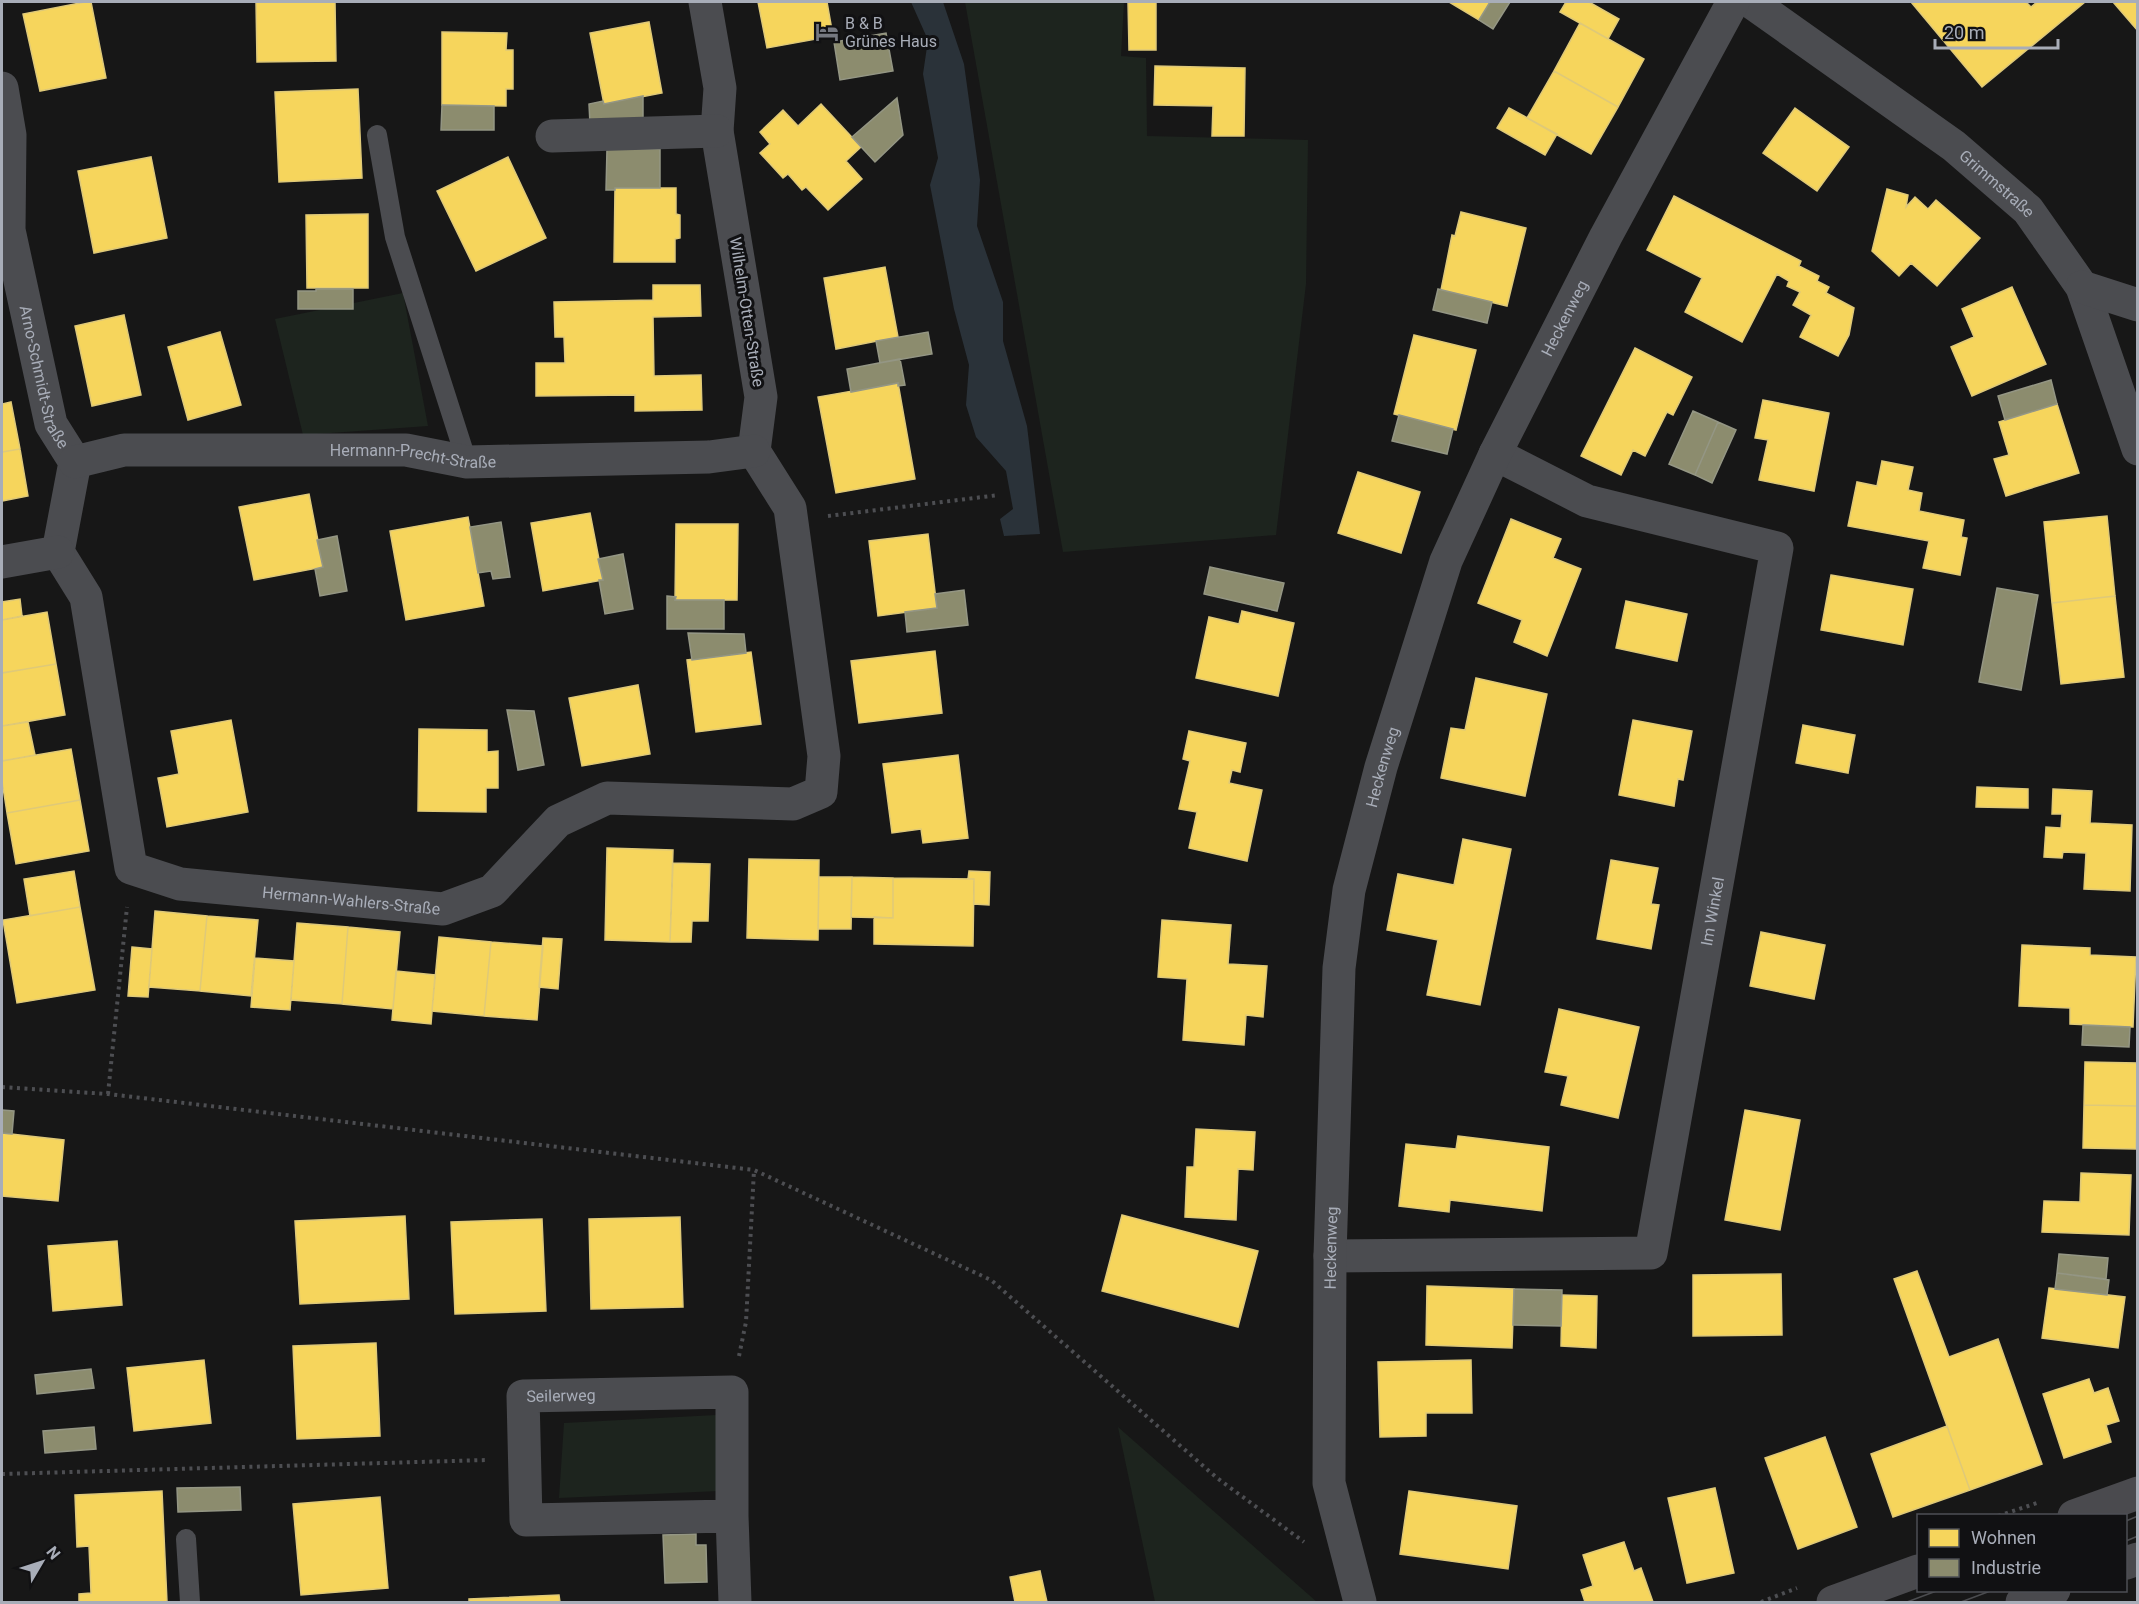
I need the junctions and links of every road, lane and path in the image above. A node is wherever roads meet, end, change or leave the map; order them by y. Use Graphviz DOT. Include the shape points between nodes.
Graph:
graph roads {
  1 [pos="705,2"];
  2 [pos="1733,2"];
  3 [pos="1751,2"];
  4 [pos="2,88"];
  5 [pos="717,130"];
  6 [pos="376,135"];
  7 [pos="552,136"];
  8 [pos="2082,287"];
  9 [pos="2138,305"];
  10 [pos="2138,449"];
  11 [pos="754,451"];
  12 [pos="1496,454"];
  13 [pos="75,462"];
  14 [pos="467,462"];
  15 [pos="999,495"];
  16 [pos="792,520"];
  17 [pos="58,552"];
  18 [pos="2,562"];
  19 [pos="131,868"];
  20 [pos="2,1087"];
  21 [pos="108,1094"];
  22 [pos="754,1170"];
  23 [pos="1330,1256"];
  24 [pos="732,1392"];
  25 [pos="524,1459"];
  26 [pos="2,1474"];
  27 [pos="2138,1493"];
  28 [pos="2077,1514"];
  29 [pos="732,1516"];
  30 [pos="186,1539"];
  31 [pos="1308,1545"];
  32 [pos="1917,1571"];
  33 [pos="2049,1592"];
  34 [pos="190,1602"];
  35 [pos="735,1602"];
  36 [pos="1360,1602"];
  37 [pos="1833,1602"];
  38 [pos="2022,1602"];
  1 -- 5 [label="street, Wilhelm-Otten-Straße" via="720,88"];
  2 -- 12 [label="street, Heckenweg" via="1606,236"];
  3 -- 8 [label="street, Grimmstraße" via="1954,146 2028,210"];
  4 -- 13 [label="street, Arno-Schmidt-Straße" via="10,135 9,230 51,424"];
  5 -- 7 [label="street"];
  5 -- 11 [label="street, Wilhelm-Otten-Straße" via="761,397"];
  6 -- 14 [label="lane" via="396,237"];
  8 -- 9 [label="street"];
  8 -- 10 [label="street, Grimmstraße"];
  11 -- 14 [label="street, Hermann-Precht-Straße" via="709,457"];
  11 -- 16 [label="street" via="789,507"];
  12 -- 23 [label="street, Heckenweg" via="1446,561 1381,767 1349,890 1339,968"];
  12 -- 23 [label="street, Im Winkel" via="1587,501 1777,548 1651,1253"];
  13 -- 14 [label="street, Hermann-Precht-Straße" via="124,450 406,450"];
  13 -- 17 [label="street, Arno-Schmidt-Straße"];
  15 -- 16 [label="path"];
  16 -- 19 [label="street, Hermann-Wahlers-Straße" via="824,756 821,792 793,804 607,798 558,821 492,891 443,909 180,884"];
  17 -- 18 [label="street"];
  17 -- 19 [label="street" via="86,597"];
  19 -- 21 [label="path"];
  20 -- 21 [label="path"];
  21 -- 22 [label="path"];
  22 -- 24 [label="path" via="746,1322"];
  22 -- 31 [label="path" via="991,1280 1217,1478"];
  23 -- 36 [label="street, Heckenweg" via="1329,1483"];
  24 -- 25 [label="street, Seilerweg" via="524,1396"];
  24 -- 29 [label="street"];
  25 -- 26 [label="path"];
  25 -- 29 [label="street, Seilerweg" via="526,1520"];
  27 -- 28 [label="street"];
  29 -- 35 [label="street"];
  30 -- 34 [label="lane"];
  32 -- 37 [label="street"];
  33 -- 38 [label="street"];
}
